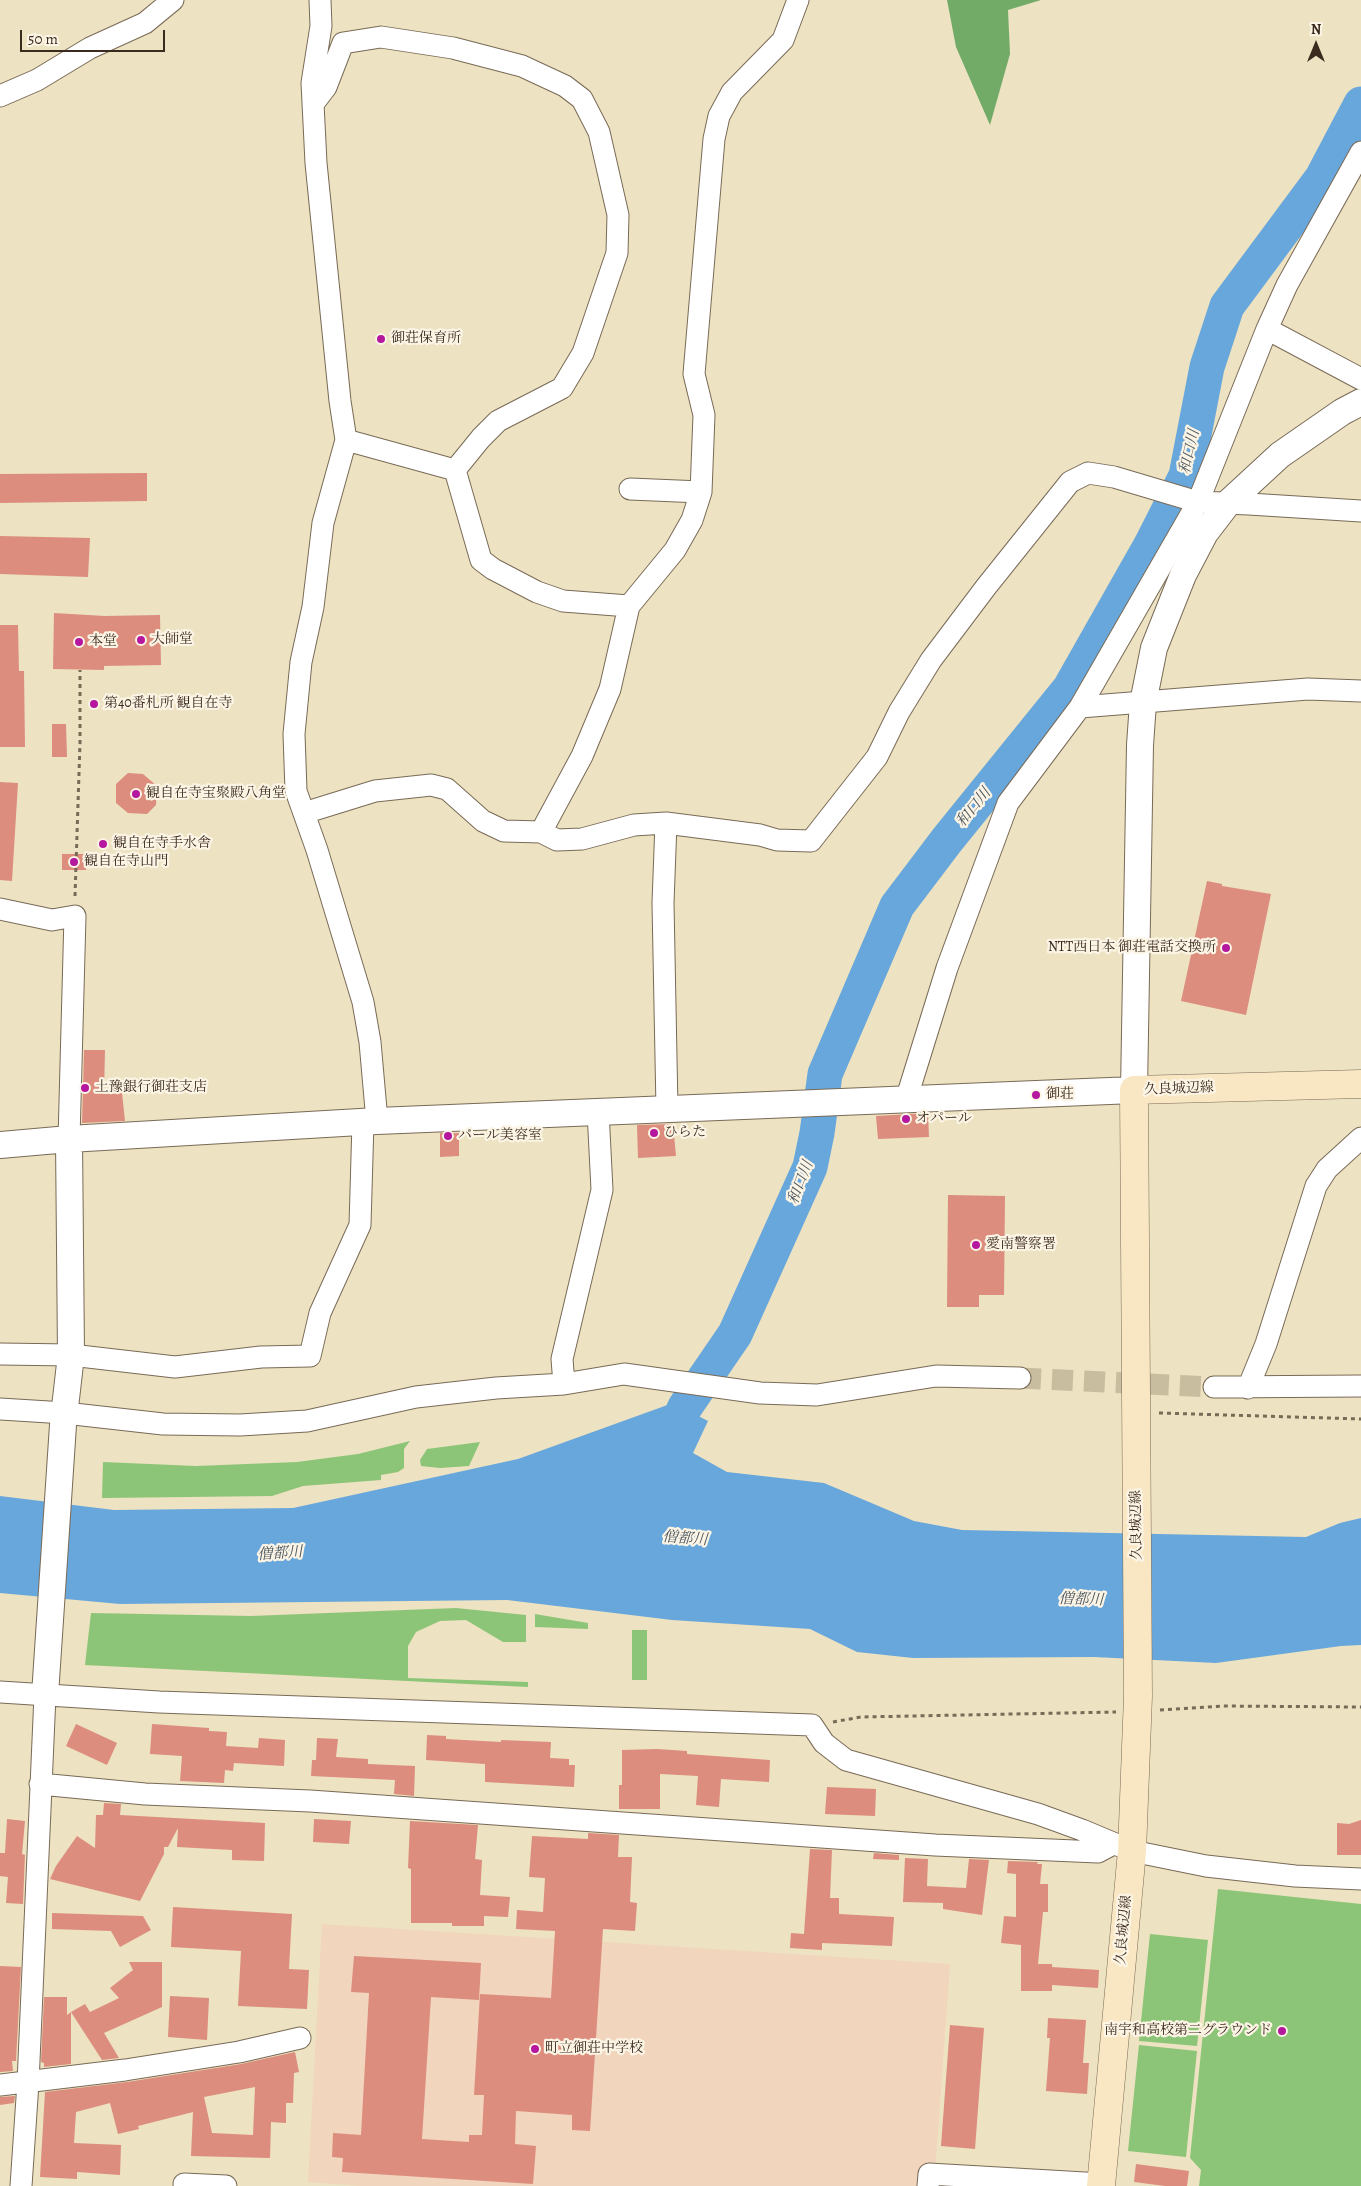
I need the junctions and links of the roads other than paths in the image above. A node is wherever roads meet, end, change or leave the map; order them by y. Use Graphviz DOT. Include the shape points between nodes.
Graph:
graph roads {
  1 [pos="173,0"];
  2 [pos="320,0"];
  3 [pos="798,0"];
  4 [pos="0,96"];
  5 [pos="313,104"];
  6 [pos="1361,152"];
  7 [pos="1352,186"];
  8 [pos="1267,329"];
  9 [pos="1361,379"];
  10 [pos="1361,402"];
  11 [pos="346,440"];
  12 [pos="455,470"];
  13 [pos="630,489"];
  14 [pos="701,492"];
  15 [pos="1192,501"];
  16 [pos="1228,503"];
  17 [pos="1361,512"];
  18 [pos="629,606"];
  19 [pos="1360,685"];
  20 [pos="1143,703"];
  21 [pos="1080,707"];
  22 [pos="304,813"];
  23 [pos="666,823"];
  24 [pos="541,832"];
  25 [pos="0,909"];
  26 [pos="1361,1084"];
  27 [pos="1134,1090"];
  28 [pos="906,1100"];
  29 [pos="667,1109"];
  30 [pos="598,1112"];
  31 [pos="370,1122"];
  32 [pos="1361,1138"];
  33 [pos="69,1139"];
  34 [pos="0,1145"];
  35 [pos="0,1354"];
  36 [pos="71,1355"];
  37 [pos="1020,1378"];
  38 [pos="564,1384"];
  39 [pos="1361,1386"];
  40 [pos="1214,1387"];
  41 [pos="1248,1388"];
  42 [pos="0,1409"];
  43 [pos="64,1419"];
  44 [pos="45,1689"];
  45 [pos="0,1692"];
  46 [pos="40,1784"];
  47 [pos="1122,1848"];
  48 [pos="1361,1879"];
  49 [pos="300,2038"];
  50 [pos="28,2083"];
  51 [pos="0,2085"];
  52 [pos="184,2184"];
  53 [pos="1101,2185"];
  54 [pos="22,2186"];
  55 [pos="226,2186"];
  56 [pos="928,2186"];
  1 -- 4 [label="street" via="145,23"];
  2 -- 5 [label="street" via="321,26 312,83"];
  3 -- 14 [label="street" via="783,40 732,92 719,116 714,139 694,374 704,415"];
  5 -- 11 [label="street" via="316,163"];
  5 -- 12 [label="street" via="326,87 343,43 381,37 453,48 522,66 565,86 582,99 600,132 618,215 617,253 583,353 562,388 498,422"];
  6 -- 7 [label="street"];
  7 -- 8 [label="street" via="1287,285"];
  8 -- 9 [label="street"];
  8 -- 15 [label="street"];
  10 -- 16 [label="street" via="1280,455"];
  11 -- 12 [label="street"];
  11 -- 22 [label="street" via="323,523 313,607 301,662 294,734 296,791"];
  12 -- 18 [label="street" via="481,560 538,592 563,601"];
  13 -- 14 [label="street"];
  14 -- 18 [label="street" via="692,520 675,550"];
  15 -- 16 [label="street"];
  15 -- 21 [label="street"];
  15 -- 23 [label="street" via="1088,472 1070,482 931,660 899,712 878,757 811,840 777,840"];
  16 -- 17 [label="street"];
  16 -- 20 [label="street" via="1205,533 1183,575 1154,648"];
  18 -- 24 [label="street" via="610,690 582,756"];
  19 -- 20 [label="street"];
  20 -- 21 [label="street"];
  20 -- 27 [label="street"];
  21 -- 28 [label="street" via="1008,803 947,968"];
  22 -- 24 [label="street" via="375,791 431,785 447,789 483,821 504,831"];
  22 -- 31 [label="street" via="363,1002 370,1042"];
  23 -- 24 [label="street" via="634,825 582,839 557,840"];
  23 -- 29 [label="street" via="663,903"];
  25 -- 33 [label="street" via="52,920 75,916"];
  26 -- 27 [label="main road, 久良城辺線"];
  27 -- 28 [label="street"];
  27 -- 47 [label="main road, 久良城辺線" via="1138,1704"];
  28 -- 29 [label="street"];
  29 -- 30 [label="street"];
  30 -- 31 [label="street"];
  30 -- 38 [label="street" via="602,1190 562,1359"];
  31 -- 33 [label="street"];
  31 -- 36 [label="street" via="360,1225 320,1313 310,1356 261,1357 175,1367"];
  32 -- 41 [label="street" via="1327,1169 1316,1186 1266,1344"];
  33 -- 34 [label="street"];
  33 -- 36 [label="street"];
  35 -- 36 [label="street"];
  36 -- 43 [label="street"];
  37 -- 38 [label="street" via="936,1376 816,1395 760,1393 624,1374"];
  38 -- 43 [label="street" via="416,1396 307,1421 240,1425"];
  39 -- 41 [label="street"];
  40 -- 41 [label="street"];
  42 -- 43 [label="street"];
  43 -- 44 [label="street"];
  44 -- 45 [label="street"];
  44 -- 46 [label="street"];
  44 -- 47 [label="street" via="159,1702 812,1725 824,1743 846,1760 1038,1814"];
  46 -- 47 [label="street" via="145,1794 320,1802 935,1844 1098,1852"];
  46 -- 50 [label="street"];
  47 -- 48 [label="street" via="1206,1866"];
  47 -- 53 [label="main road, 久良城辺線"];
  49 -- 50 [label="street" via="239,2052"];
  50 -- 51 [label="street"];
  50 -- 54 [label="street"];
  52 -- 55 [label="street"];
  53 -- 56 [label="street" via="930,2174"];
}
